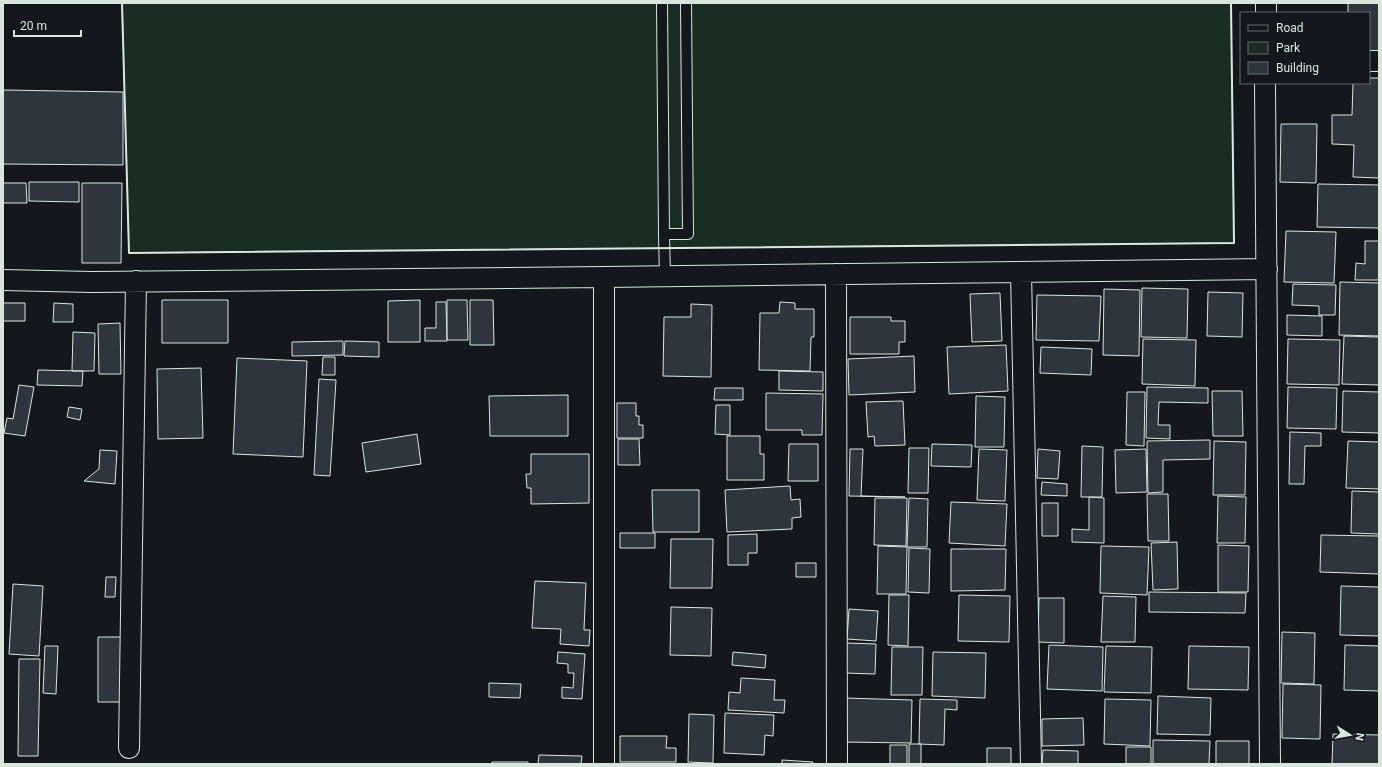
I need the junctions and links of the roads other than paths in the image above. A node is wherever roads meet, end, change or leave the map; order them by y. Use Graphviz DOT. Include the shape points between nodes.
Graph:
graph roads {
  1 [pos="662,3"];
  2 [pos="686,3"];
  3 [pos="1265,84"];
  4 [pos="664,234"];
  5 [pos="1267,269"];
  6 [pos="1021,272"];
  7 [pos="836,274"];
  8 [pos="665,277"];
  9 [pos="604,278"];
  10 [pos="3,280"];
  11 [pos="136,281"];
  12 [pos="129,748"];
  13 [pos="604,764"];
  14 [pos="837,764"];
  15 [pos="1031,764"];
  16 [pos="1270,764"];
  1 -- 4 [label="lane"];
  2 -- 4 [label="lane" via="688,234"];
  3 -- 5 [label="street"];
  4 -- 8 [label="lane"];
  5 -- 6 [label="street"];
  5 -- 16 [label="street"];
  6 -- 7 [label="street"];
  6 -- 15 [label="street"];
  7 -- 8 [label="street"];
  7 -- 14 [label="street"];
  8 -- 9 [label="street"];
  9 -- 11 [label="street"];
  9 -- 13 [label="street"];
  10 -- 11 [label="street"];
  11 -- 12 [label="street"];
}
